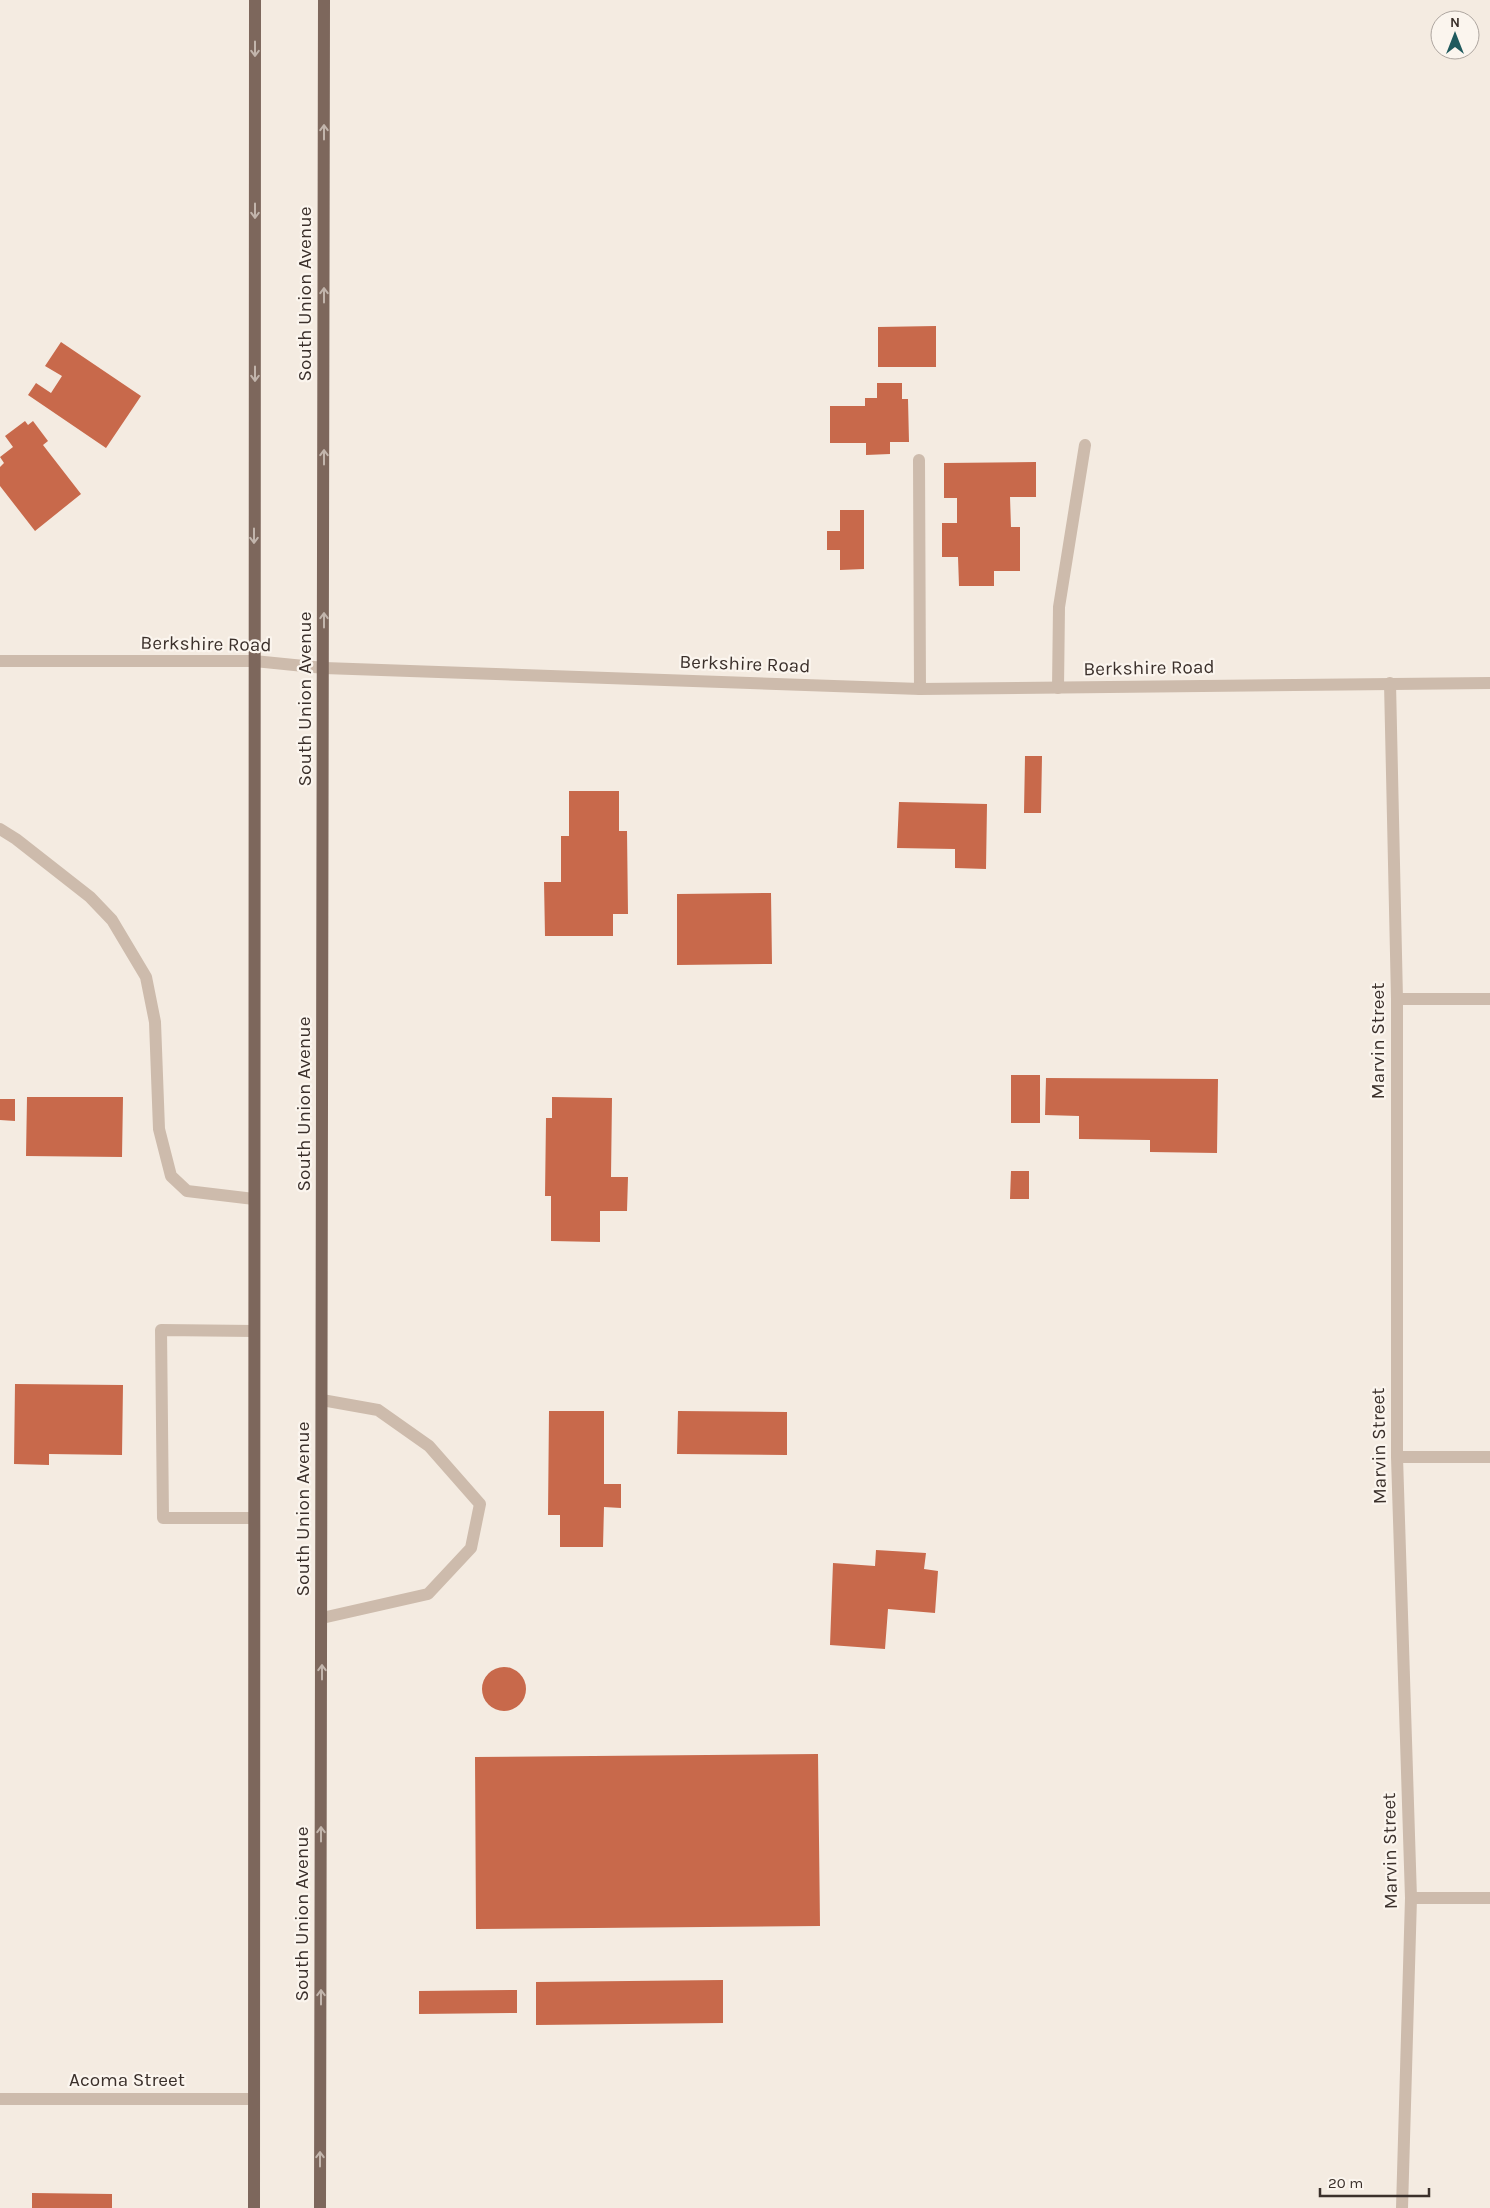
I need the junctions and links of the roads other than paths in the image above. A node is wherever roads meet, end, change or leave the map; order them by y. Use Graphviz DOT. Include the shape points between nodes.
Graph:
graph roads {
  1 [pos="255,0"];
  2 [pos="324,0"];
  3 [pos="1085,445"];
  4 [pos="919,460"];
  5 [pos="0,661"];
  6 [pos="254,661"];
  7 [pos="324,668"];
  8 [pos="1490,683"];
  9 [pos="1390,684"];
  10 [pos="1058,688"];
  11 [pos="920,689"];
  12 [pos="0,829"];
  13 [pos="1397,999"];
  14 [pos="1490,999"];
  15 [pos="254,1198"];
  16 [pos="254,1331"];
  17 [pos="322,1400"];
  18 [pos="1397,1457"];
  19 [pos="1490,1457"];
  20 [pos="254,1518"];
  21 [pos="322,1618"];
  22 [pos="1411,1898"];
  23 [pos="1490,1898"];
  24 [pos="0,2099"];
  25 [pos="253,2099"];
  26 [pos="254,2208"];
  27 [pos="320,2208"];
  28 [pos="1402,2208"];
  1 -- 6 [label="main road, one-way"];
  7 -- 2 [label="main road, South Union Avenue, one-way"];
  3 -- 10 [label="street" via="1059,607"];
  4 -- 11 [label="street"];
  5 -- 6 [label="street, Berkshire Road"];
  6 -- 7 [label="street, Berkshire Road"];
  6 -- 15 [label="main road"];
  7 -- 11 [label="street, Berkshire Road"];
  7 -- 17 [label="main road, South Union Avenue"];
  8 -- 9 [label="street, Berkshire Road"];
  9 -- 10 [label="street, Berkshire Road"];
  9 -- 13 [label="street, Marvin Street"];
  10 -- 11 [label="street, Berkshire Road"];
  12 -- 15 [label="street" via="90,897 112,920 146,977 155,1022 159,1129 171,1176 187,1191"];
  13 -- 14 [label="street"];
  13 -- 18 [label="street, Marvin Street"];
  15 -- 16 [label="main road"];
  16 -- 20 [label="main road"];
  16 -- 20 [label="street" via="161,1330 163,1518"];
  17 -- 21 [label="main road, South Union Avenue"];
  17 -- 21 [label="street" via="378,1410 429,1446 480,1504 471,1548 428,1594"];
  18 -- 19 [label="street"];
  18 -- 22 [label="street, Marvin Street"];
  20 -- 25 [label="main road"];
  27 -- 21 [label="main road, South Union Avenue, one-way"];
  22 -- 23 [label="street"];
  22 -- 28 [label="street, Marvin Street"];
  24 -- 25 [label="street, Acoma Street"];
  25 -- 26 [label="main road"];
}
